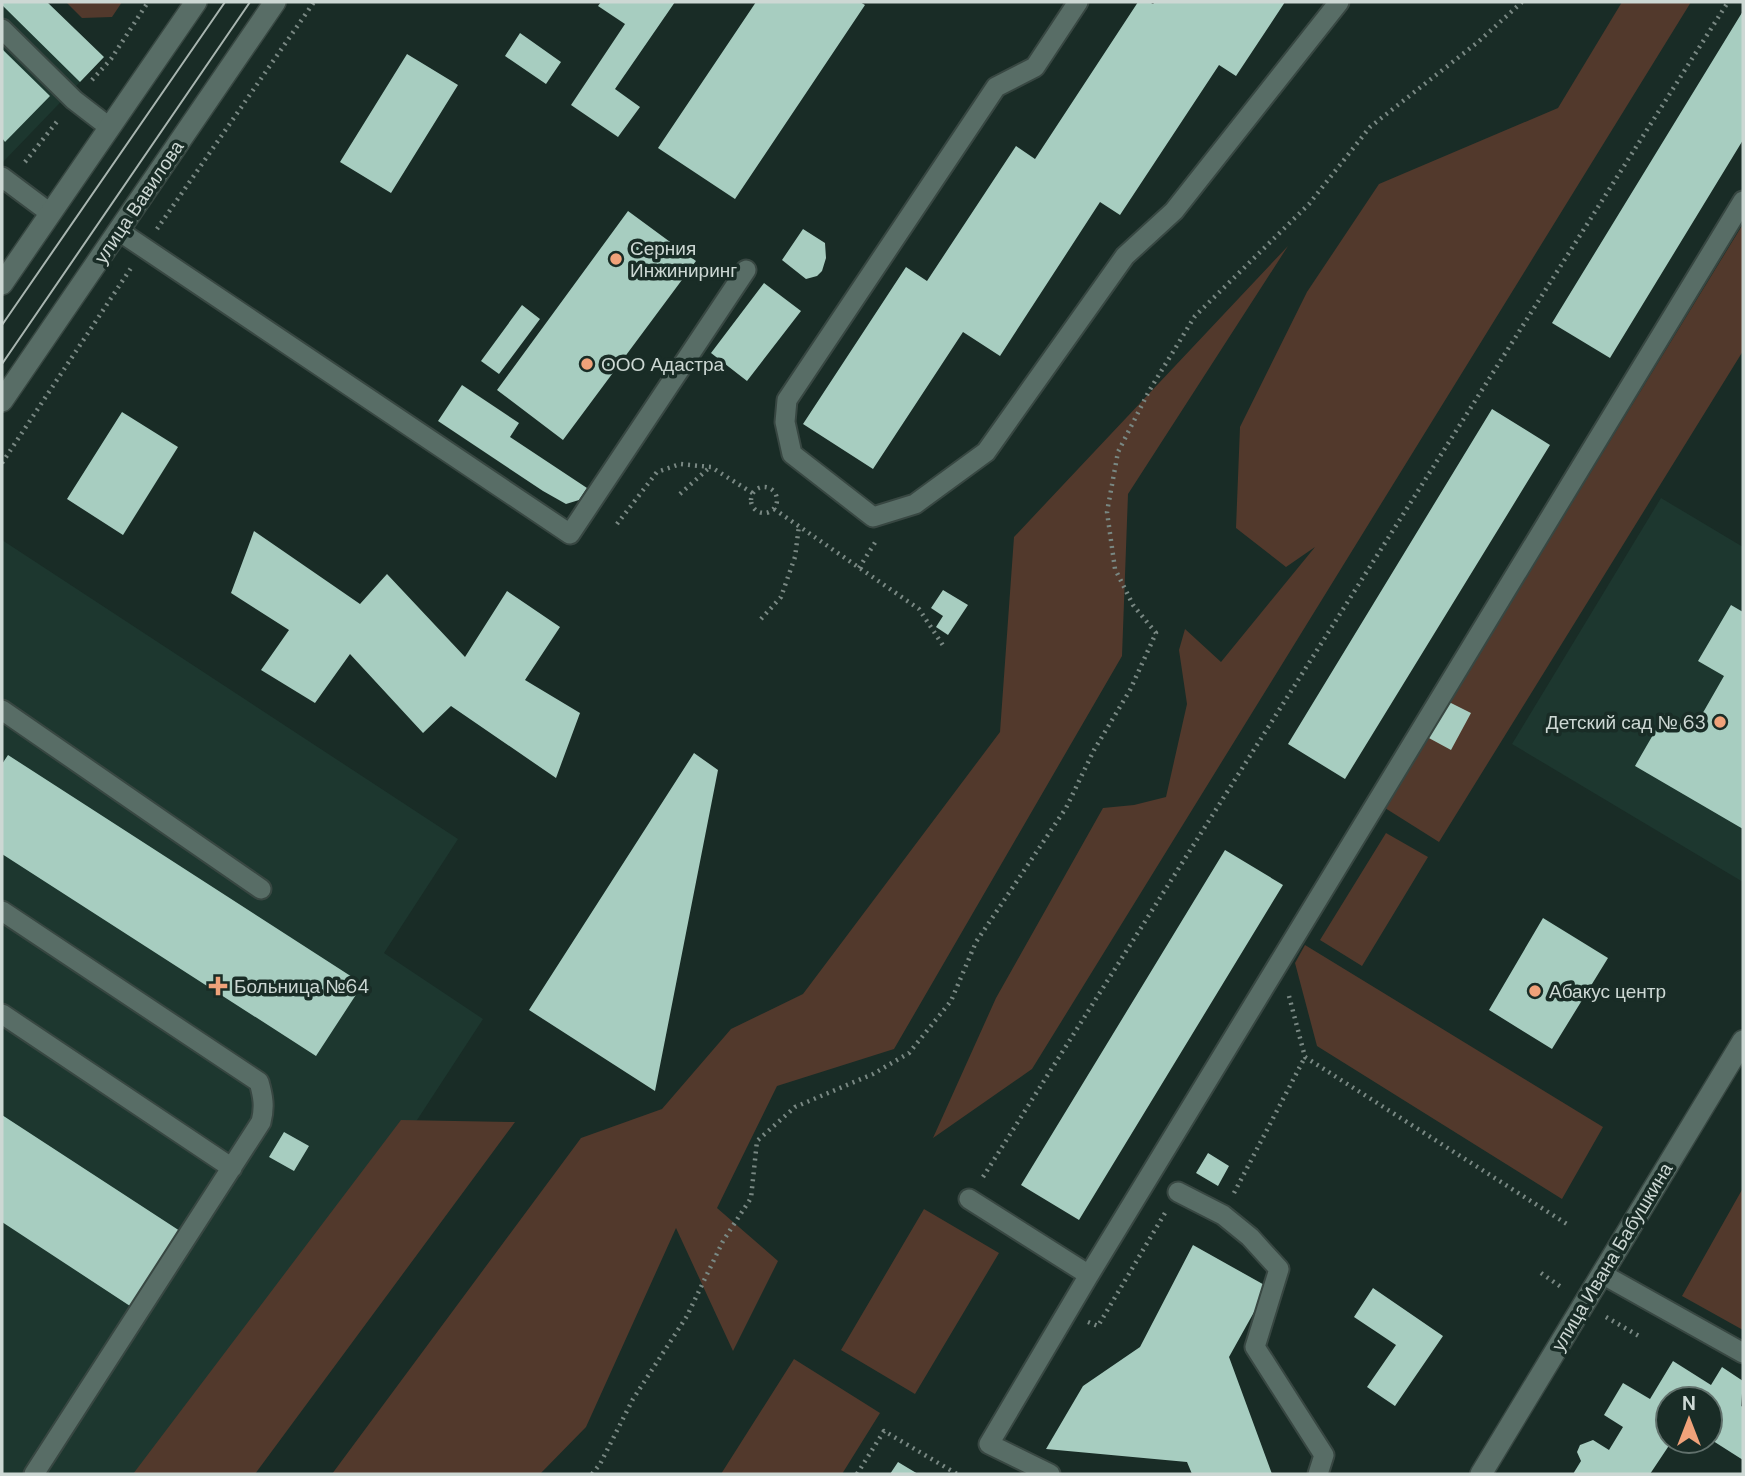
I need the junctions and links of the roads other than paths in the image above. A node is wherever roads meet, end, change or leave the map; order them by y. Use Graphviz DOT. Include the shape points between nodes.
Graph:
graph roads {
  1 [pos="196,2"];
  2 [pos="275,2"];
  3 [pos="1077,2"];
  4 [pos="1339,2"];
  5 [pos="2,29"];
  6 [pos="109,127"];
  7 [pos="2,177"];
  8 [pos="1743,201"];
  9 [pos="50,213"];
  10 [pos="119,231"];
  11 [pos="746,270"];
  12 [pos="2,284"];
  13 [pos="2,401"];
  14 [pos="2,710"];
  15 [pos="261,889"];
  16 [pos="2,911"];
  17 [pos="2,1014"];
  18 [pos="1743,1041"];
  19 [pos="232,1168"];
  20 [pos="1178,1192"];
  21 [pos="969,1199"];
  22 [pos="1602,1273"];
  23 [pos="1089,1275"];
  24 [pos="1743,1353"];
  25 [pos="34,1474"];
  26 [pos="1050,1474"];
  27 [pos="1318,1474"];
  28 [pos="1481,1474"];
  1 -- 6 [label="main road"];
  2 -- 10 [label="main road, улица Вавилова"];
  3 -- 4 [label="lane" via="1035,67 996,87 787,400 785,422 792,454 873,517 915,504 986,452 1125,256 1174,211"];
  5 -- 6 [label="lane" via="74,100"];
  6 -- 9 [label="main road"];
  7 -- 9 [label="lane"];
  8 -- 23 [label="lane"];
  9 -- 12 [label="main road"];
  10 -- 11 [label="lane" via="570,534"];
  10 -- 13 [label="main road, улица Вавилова"];
  14 -- 15 [label="lane"];
  16 -- 19 [label="lane" via="259,1082 264,1099 261,1122"];
  17 -- 19 [label="lane"];
  18 -- 22 [label="main road, улица Ивана Бабушкина"];
  19 -- 25 [label="lane"];
  20 -- 27 [label="lane" via="1223,1215 1279,1269 1255,1347 1324,1455"];
  21 -- 23 [label="lane"];
  22 -- 24 [label="lane"];
  22 -- 28 [label="main road, улица Ивана Бабушкина"];
  23 -- 26 [label="lane" via="989,1444"];
}
